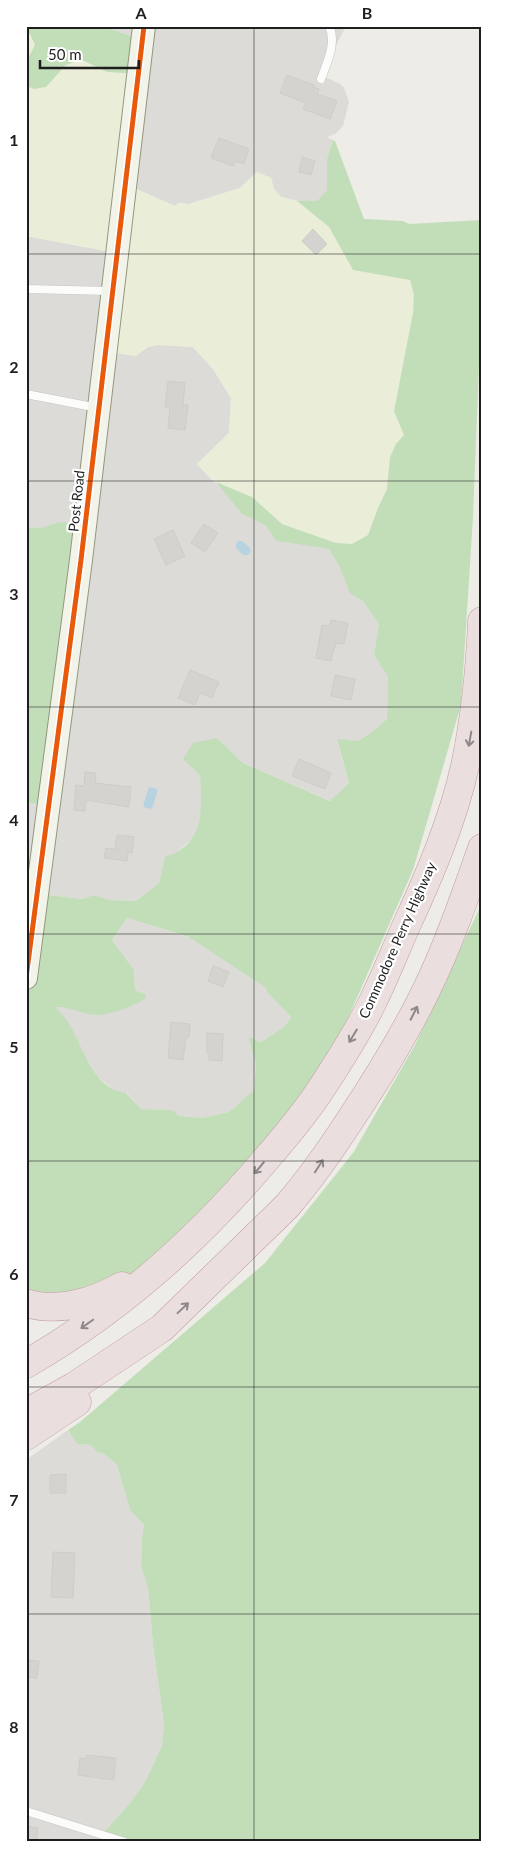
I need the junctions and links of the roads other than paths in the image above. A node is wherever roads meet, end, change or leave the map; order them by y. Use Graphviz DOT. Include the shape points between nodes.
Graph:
graph roads {
  1 [pos="329,26"];
  2 [pos="141,27"];
  3 [pos="321,79"];
  4 [pos="26,288"];
  5 [pos="112,291"];
  6 [pos="26,394"];
  7 [pos="98,408"];
  8 [pos="482,621"];
  9 [pos="446,828"];
  10 [pos="482,839"];
  11 [pos="482,848"];
  12 [pos="429,873"];
  13 [pos="464,900"];
  14 [pos="30,916"];
  15 [pos="26,978"];
  16 [pos="188,1243"];
  17 [pos="26,1303"];
  18 [pos="162,1328"];
  19 [pos="26,1364"];
  20 [pos="26,1413"];
  21 [pos="26,1436"];
  22 [pos="26,1811"];
  23 [pos="125,1842"];
  1 -- 3 [label="lane" via="333,34 332,44"];
  2 -- 5 [label="street, Post Road"];
  4 -- 5 [label="lane"];
  5 -- 7 [label="street, Post Road"];
  6 -- 7 [label="lane"];
  7 -- 14 [label="street, Post Road" via="65,687"];
  8 -- 9 [label="highway, Commodore Perry Highway, one-way" via="474,717 464,768"];
  9 -- 10 [label="highway" via="456,841"];
  9 -- 12 [label="highway, Commodore Perry Highway"];
  11 -- 13 [label="highway"];
  12 -- 13 [label="highway" via="446,859 462,860 465,868"];
  12 -- 16 [label="highway, Commodore Perry Highway, one-way" via="373,1001 322,1087 249,1179"];
  18 -- 13 [label="highway, one-way" via="288,1206 316,1170 405,1032"];
  14 -- 15 [label="street, Post Road"];
  16 -- 17 [label="highway" via="112,1292 65,1306 49,1308"];
  16 -- 19 [label="highway, Commodore Perry Highway, one-way" via="133,1291"];
  18 -- 20 [label="highway" via="73,1387"];
  18 -- 21 [label="highway" via="85,1397"];
  22 -- 23 [label="lane"];
}
